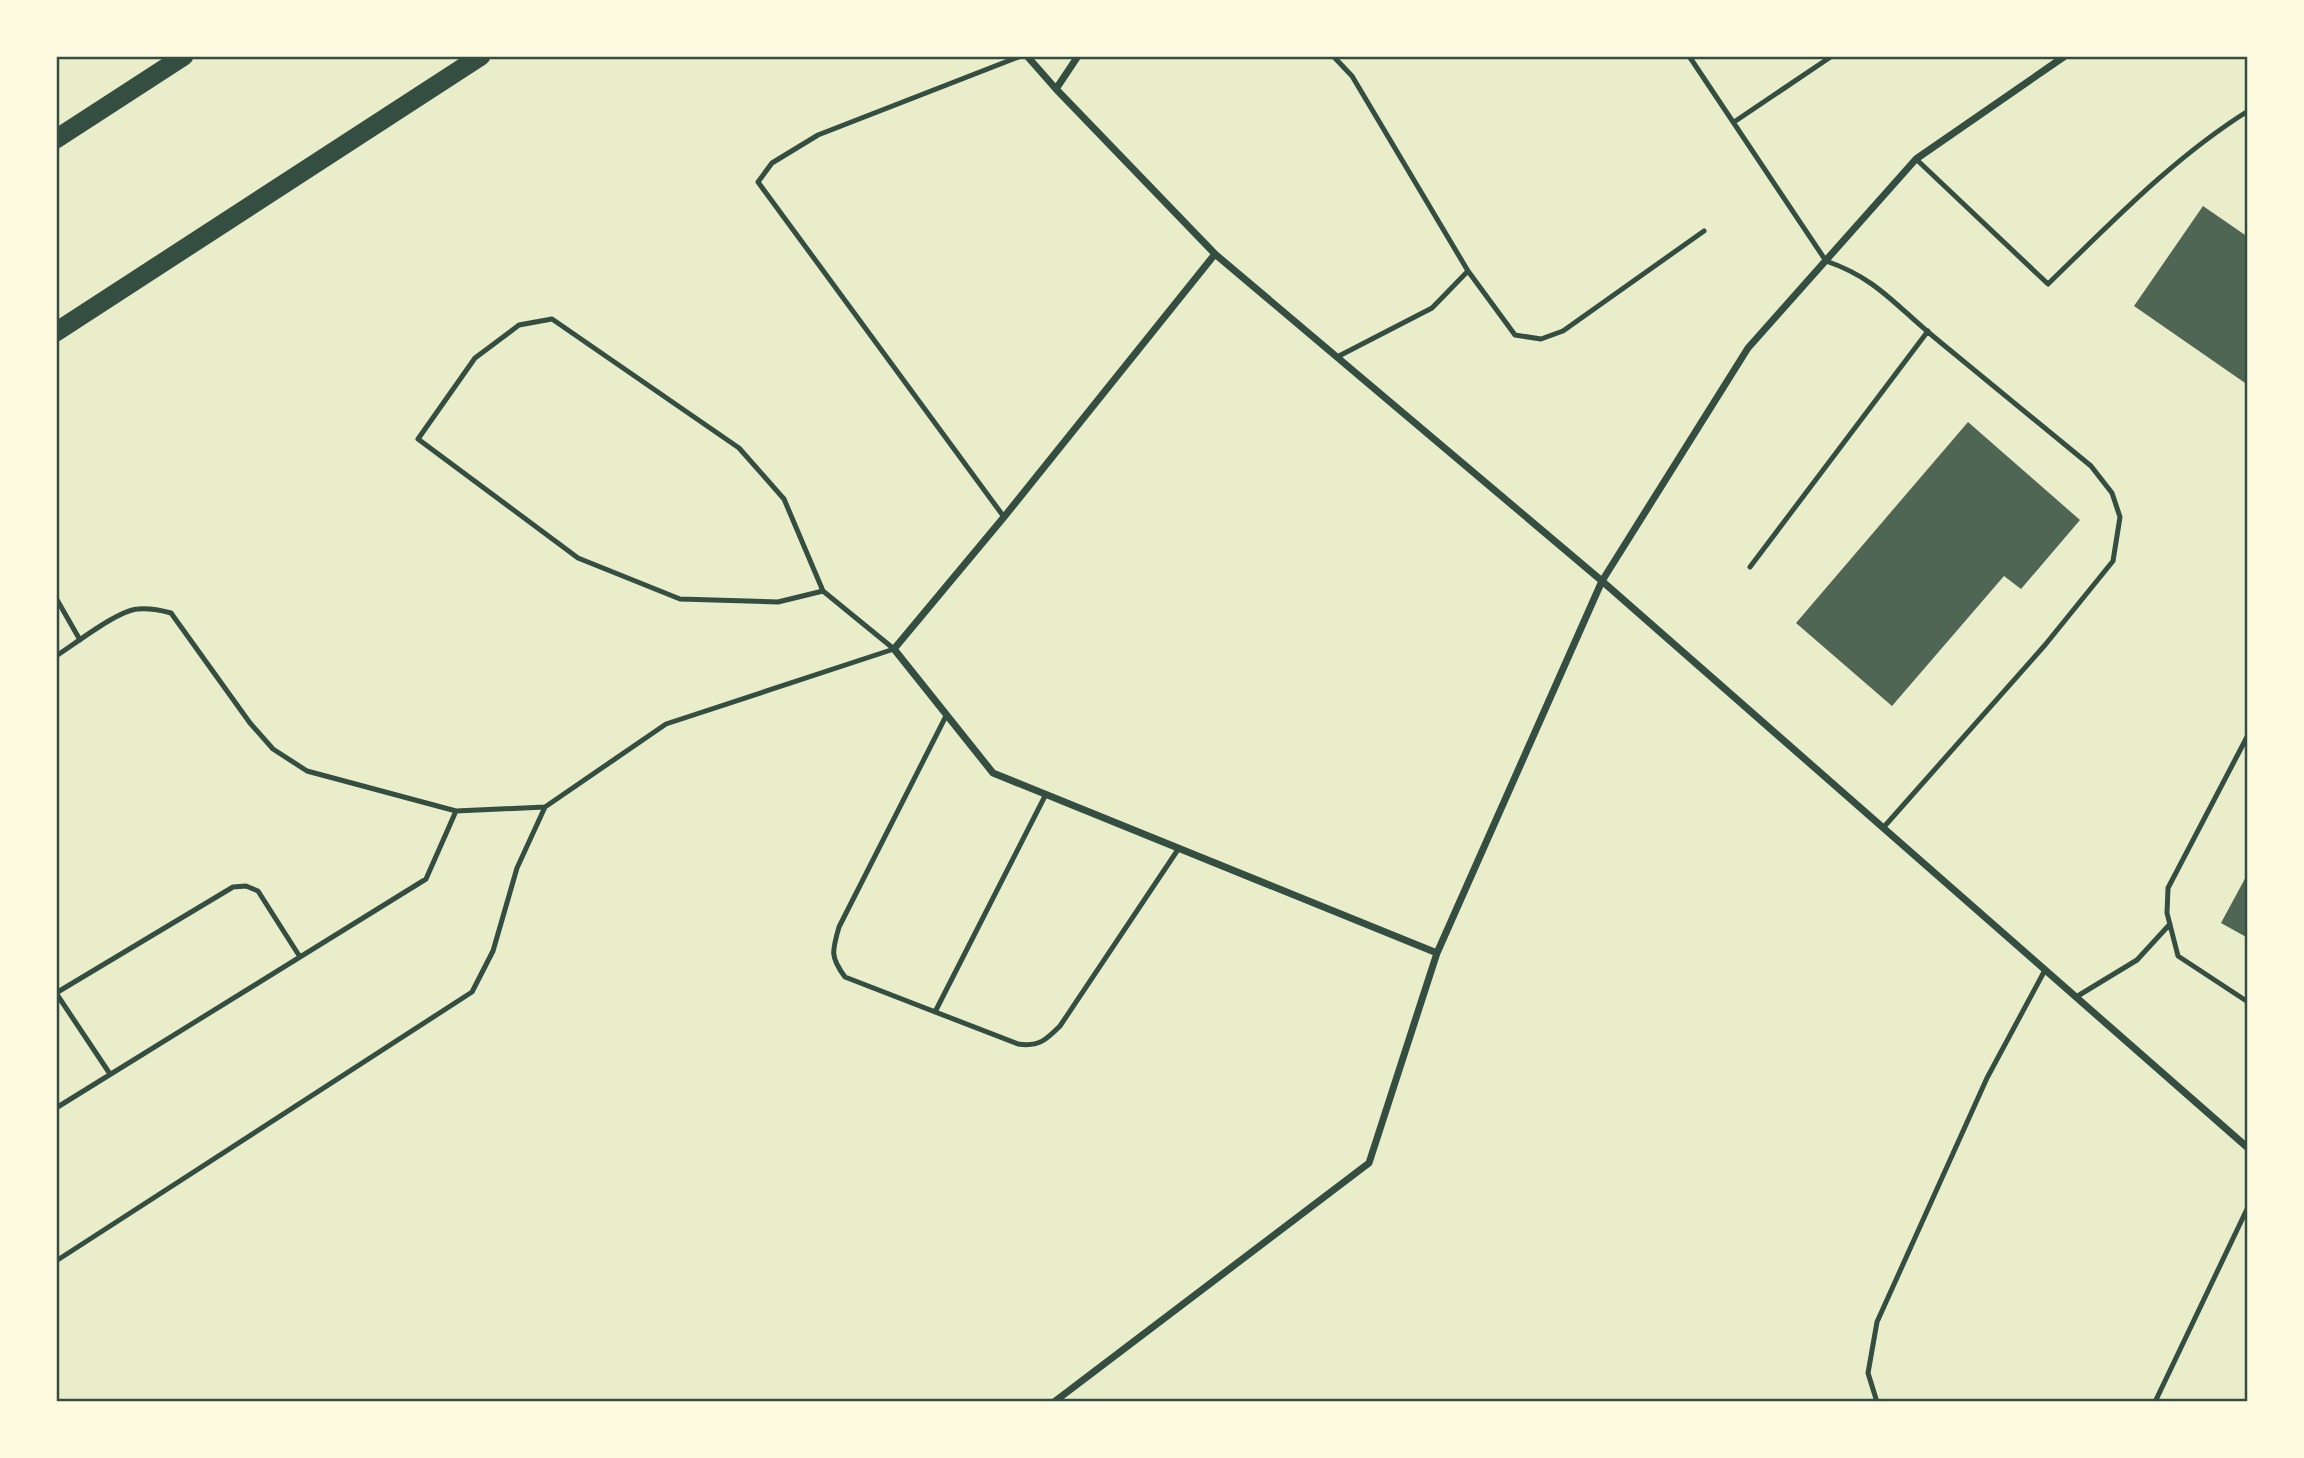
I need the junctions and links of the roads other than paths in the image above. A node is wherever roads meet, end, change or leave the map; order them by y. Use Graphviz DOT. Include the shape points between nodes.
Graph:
graph roads {
  1 [pos="184,56"];
  2 [pos="481,56"];
  3 [pos="1021,56"];
  4 [pos="1027,56"];
  5 [pos="1078,56"];
  6 [pos="1333,56"];
  7 [pos="1689,56"];
  8 [pos="1832,56"];
  9 [pos="2065,56"];
  10 [pos="1056,89"];
  11 [pos="2248,111"];
  12 [pos="1734,122"];
  13 [pos="56,139"];
  14 [pos="1916,159"];
  15 [pos="1704,231"];
  16 [pos="1215,254"];
  17 [pos="1826,261"];
  18 [pos="1468,271"];
  19 [pos="1928,331"];
  20 [pos="56,332"];
  21 [pos="1338,357"];
  22 [pos="1004,517"];
  23 [pos="1750,567"];
  24 [pos="1602,581"];
  25 [pos="823,591"];
  26 [pos="56,598"];
  27 [pos="80,640"];
  28 [pos="894,649"];
  29 [pos="56,656"];
  30 [pos="946,716"];
  31 [pos="2248,735"];
  32 [pos="1046,794"];
  33 [pos="545,807"];
  34 [pos="456,811"];
  35 [pos="1884,828"];
  36 [pos="1179,848"];
  37 [pos="2170,925"];
  38 [pos="1437,953"];
  39 [pos="300,957"];
  40 [pos="2045,970"];
  41 [pos="56,993"];
  42 [pos="2077,997"];
  43 [pos="2248,1002"];
  44 [pos="935,1012"];
  45 [pos="110,1074"];
  46 [pos="56,1108"];
  47 [pos="2248,1148"];
  48 [pos="2248,1207"];
  49 [pos="56,1261"];
  50 [pos="1054,1402"];
  51 [pos="1877,1402"];
  52 [pos="2155,1402"];
  1 -- 13 [label="highway"];
  2 -- 20 [label="highway"];
  3 -- 22 [label="lane" via="818,135 772,163 758,182"];
  4 -- 10 [label="street"];
  5 -- 10 [label="street"];
  6 -- 18 [label="lane" via="1352,76"];
  7 -- 12 [label="lane"];
  8 -- 12 [label="lane"];
  9 -- 14 [label="street"];
  10 -- 16 [label="street"];
  11 -- 14 [label="lane" via="2150,186 2048,284"];
  12 -- 17 [label="lane"];
  14 -- 17 [label="street"];
  15 -- 18 [label="lane" via="1563,331 1541,339 1515,335"];
  16 -- 21 [label="street"];
  16 -- 22 [label="street"];
  17 -- 19 [label="lane" via="1875,285"];
  17 -- 24 [label="street" via="1748,348"];
  18 -- 21 [label="lane" via="1432,308"];
  19 -- 23 [label="lane"];
  19 -- 35 [label="lane" via="2091,466 2112,493 2120,517 2113,561"];
  21 -- 24 [label="street"];
  22 -- 28 [label="street"];
  24 -- 35 [label="street"];
  24 -- 38 [label="street"];
  25 -- 25 [label="lane" via="785,499 739,448 552,319 519,325 475,358 418,439 578,558 681,599 778,602"];
  25 -- 28 [label="lane"];
  26 -- 27 [label="lane"];
  27 -- 29 [label="lane"];
  27 -- 34 [label="lane" via="123,612 157,609 171,613 272,749 307,771"];
  28 -- 30 [label="street"];
  28 -- 33 [label="lane" via="666,724"];
  30 -- 32 [label="street" via="993,773"];
  30 -- 44 [label="lane" via="832,948 845,977"];
  31 -- 37 [label="lane" via="2168,888"];
  32 -- 36 [label="street"];
  32 -- 44 [label="lane"];
  33 -- 34 [label="lane"];
  33 -- 49 [label="lane" via="517,868 493,951 472,992"];
  34 -- 39 [label="lane" via="426,878"];
  35 -- 40 [label="street"];
  36 -- 38 [label="street"];
  36 -- 44 [label="lane" via="1060,1026 1045,1041 1032,1046 1018,1044"];
  37 -- 42 [label="lane" via="2137,960"];
  37 -- 43 [label="lane" via="2178,956"];
  38 -- 50 [label="street" via="1369,1163"];
  39 -- 41 [label="lane" via="258,891 233,887"];
  39 -- 45 [label="lane"];
  40 -- 42 [label="street"];
  40 -- 51 [label="lane" via="1987,1078 1877,1322 1868,1373"];
  41 -- 45 [label="lane"];
  42 -- 47 [label="street"];
  45 -- 46 [label="lane"];
  48 -- 52 [label="lane"];
}
